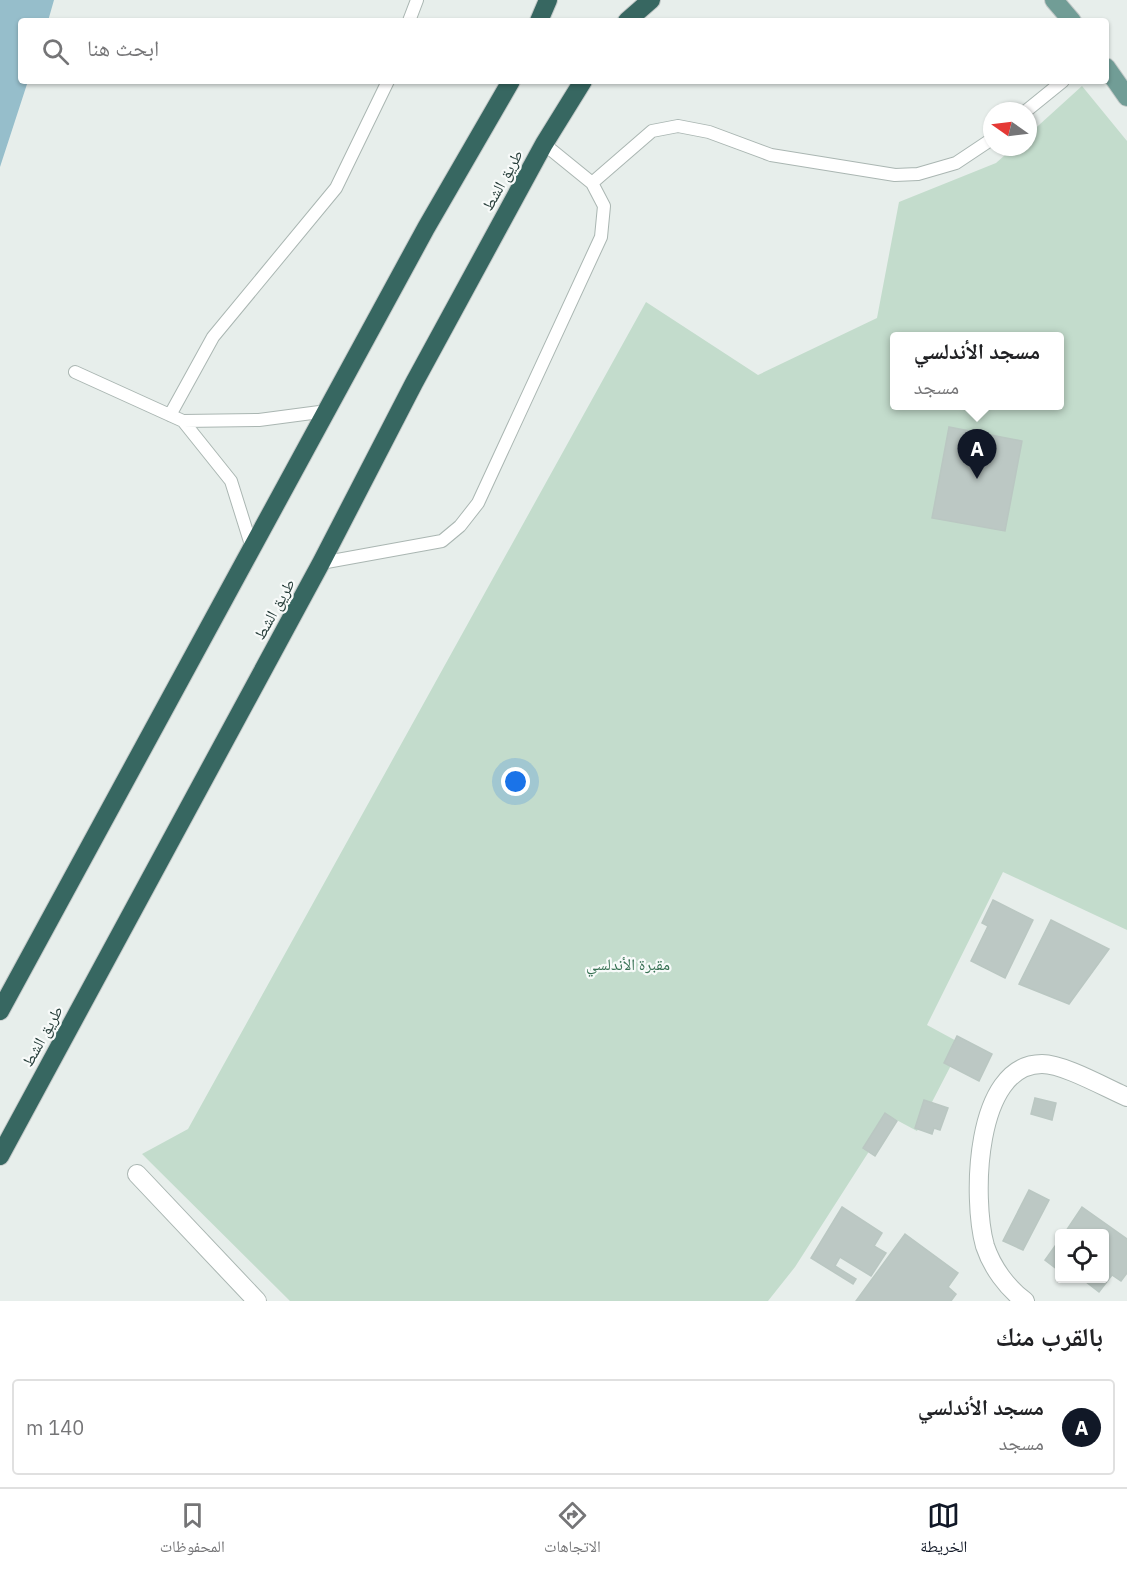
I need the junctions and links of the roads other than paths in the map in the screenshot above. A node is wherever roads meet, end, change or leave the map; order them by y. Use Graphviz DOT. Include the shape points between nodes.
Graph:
graph roads {
  1 [pos="417,0"];
  2 [pos="548,0"];
  3 [pos="651,0"];
  4 [pos="1054,0"];
  5 [pos="410,18"];
  6 [pos="540,18"];
  7 [pos="630,18"];
  8 [pos="1069,18"];
  9 [pos="1109,71"];
  10 [pos="387,84"];
  11 [pos="509,84"];
  12 [pos="581,84"];
  13 [pos="1059,84"];
  14 [pos="1127,97"];
  15 [pos="1037,102"];
  16 [pos="544,144"];
  17 [pos="983,145"];
  18 [pos="592,183"];
  19 [pos="75,372"];
  20 [pos="327,411"];
  21 [pos="170,415"];
  22 [pos="183,421"];
  23 [pos="252,548"];
  24 [pos="321,563"];
  25 [pos="0,1011"];
  26 [pos="1127,1098"];
  27 [pos="0,1156"];
  28 [pos="137,1174"];
  29 [pos="257,1301"];
  30 [pos="1025,1301"];
  1 -- 5 [label="lane"];
  2 -- 6 [label="highway"];
  3 -- 7 [label="highway"];
  4 -- 8 [label="main road"];
  9 -- 14 [label="main road"];
  10 -- 21 [label="lane" via="336,188 213,337"];
  11 -- 20 [label="highway"];
  12 -- 16 [label="highway, طريق الشط"];
  13 -- 15 [label="lane"];
  16 -- 18 [label="lane"];
  16 -- 24 [label="highway, طريق الشط"];
  17 -- 18 [label="lane" via="956,163 918,174 895,175 771,155 709,132 678,126 652,131"];
  18 -- 24 [label="lane" via="604,206 601,237 478,503 442,541"];
  19 -- 21 [label="lane"];
  20 -- 22 [label="lane" via="259,420"];
  20 -- 23 [label="highway"];
  21 -- 22 [label="lane"];
  22 -- 23 [label="lane" via="231,481"];
  23 -- 25 [label="highway"];
  24 -- 27 [label="highway, طريق الشط"];
  26 -- 30 [label="street" via="1042,1064 1015,1072 996,1093 981,1153 980,1215 993,1264"];
  28 -- 29 [label="street"];
}
